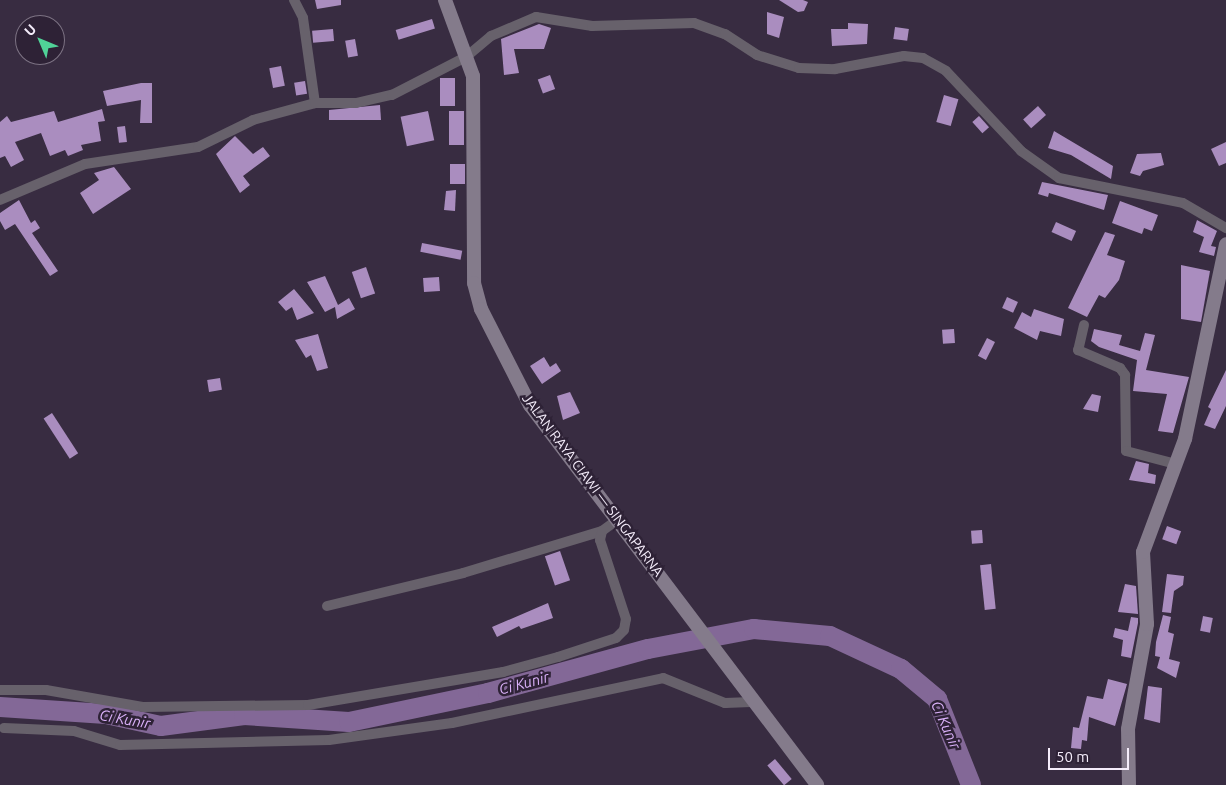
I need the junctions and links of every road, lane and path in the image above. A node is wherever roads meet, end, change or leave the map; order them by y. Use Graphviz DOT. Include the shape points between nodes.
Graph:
graph roads {
  1 [pos="294,0"];
  2 [pos="445,0"];
  3 [pos="466,57"];
  4 [pos="315,103"];
  5 [pos="0,200"];
  6 [pos="1226,228"];
  7 [pos="1226,244"];
  8 [pos="1222,275"];
  9 [pos="1084,325"];
  10 [pos="1176,464"];
  11 [pos="616,521"];
  12 [pos="602,531"];
  13 [pos="327,606"];
  14 [pos="0,690"];
  15 [pos="751,702"];
  16 [pos="4,728"];
  17 [pos="817,785"];
  18 [pos="1129,785"];
  1 -- 4 [label="street" via="303,18"];
  2 -- 3 [label="main road, JALAN RAYA CIAWI — SINGAPARNA"];
  3 -- 4 [label="street" via="392,94 356,103"];
  3 -- 6 [label="street" via="492,36 536,17 592,26 694,23 725,34 757,55 799,68 835,69 904,56 923,58 946,72 1021,151 1059,178 1183,203"];
  3 -- 11 [label="main road, JALAN RAYA CIAWI — SINGAPARNA" via="475,98 476,297 530,405"];
  4 -- 5 [label="street" via="253,120 198,147 85,164"];
  7 -- 8 [label="main road"];
  8 -- 10 [label="main road" via="1185,439"];
  9 -- 10 [label="street" via="1078,350 1120,368 1125,375 1126,451"];
  10 -- 18 [label="main road" via="1143,552 1147,624 1128,729"];
  11 -- 12 [label="street"];
  11 -- 15 [label="main road, JALAN RAYA CIAWI — SINGAPARNA" via="691,615"];
  12 -- 13 [label="street" via="463,573"];
  12 -- 14 [label="street" via="602,553 626,619 624,630 598,646 503,672 308,705 144,706 46,690"];
  15 -- 16 [label="street" via="725,702 663,678 452,722 329,740 120,745 74,732"];
  15 -- 17 [label="main road, JALAN RAYA CIAWI — SINGAPARNA"];
}
